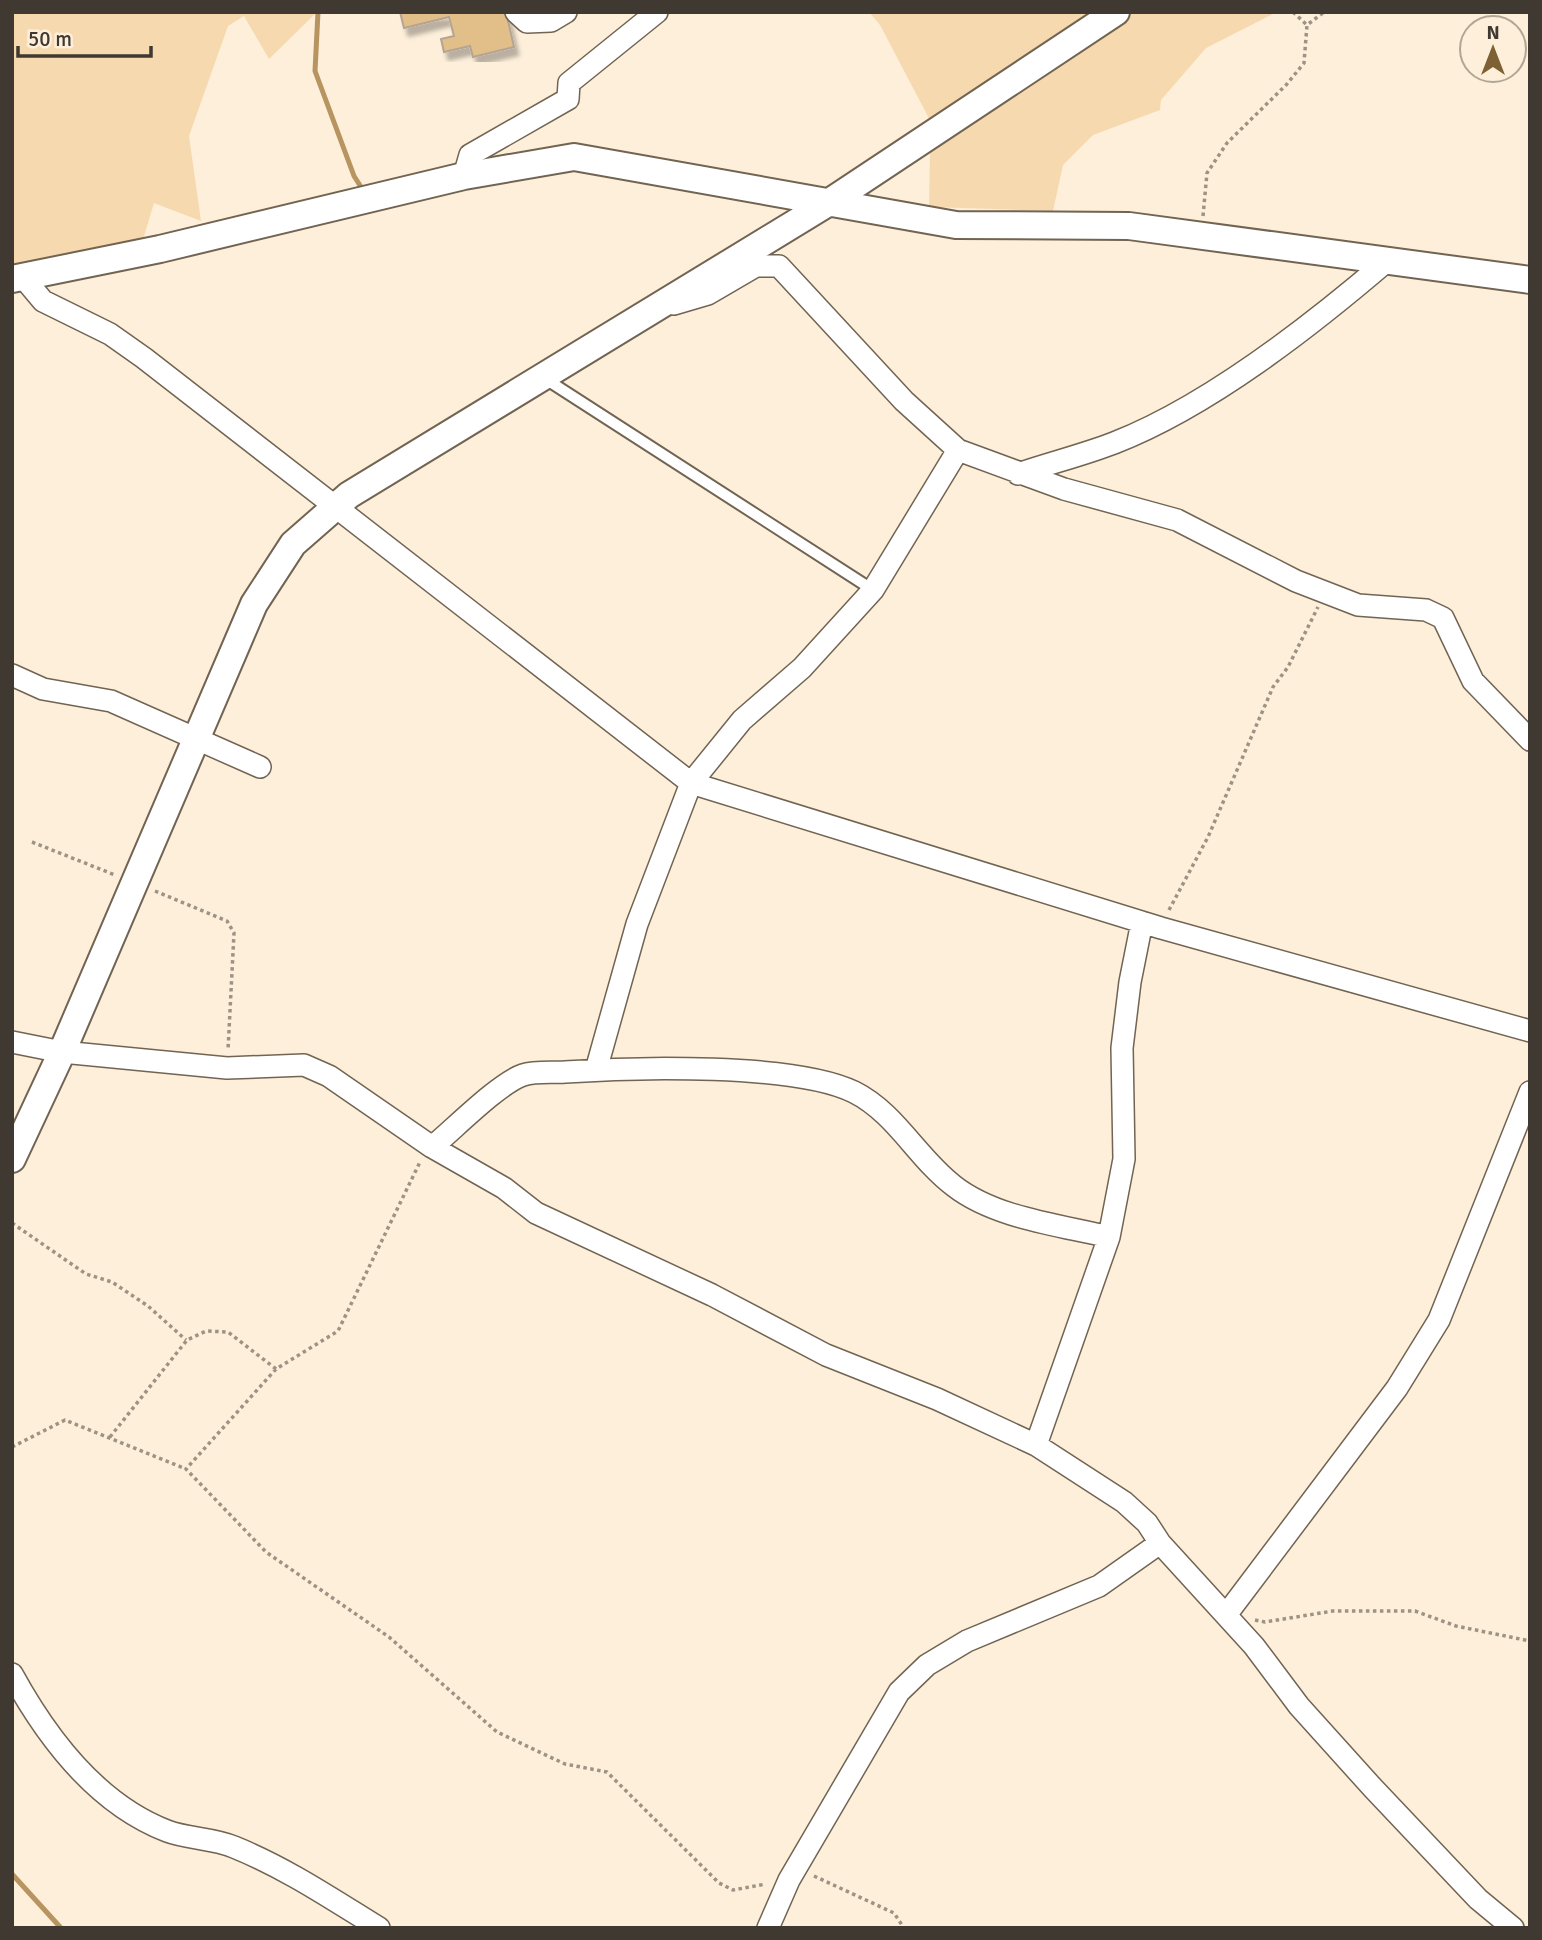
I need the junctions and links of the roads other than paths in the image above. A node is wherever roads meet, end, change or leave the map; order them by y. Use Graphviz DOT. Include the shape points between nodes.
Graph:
graph roads {
  1 [pos="516,12"];
  2 [pos="566,12"];
  3 [pos="657,12"];
  4 [pos="1116,12"];
  5 [pos="464,176"];
  6 [pos="828,203"];
  7 [pos="1388,260"];
  8 [pos="17,277"];
  9 [pos="1530,280"];
  10 [pos="650,311"];
  11 [pos="542,376"];
  12 [pos="958,450"];
  13 [pos="1018,474"];
  14 [pos="335,505"];
  15 [pos="873,590"];
  16 [pos="12,675"];
  17 [pos="195,739"];
  18 [pos="1530,740"];
  19 [pos="260,766"];
  20 [pos="691,783"];
  21 [pos="1151,925"];
  22 [pos="1530,1031"];
  23 [pos="12,1042"];
  24 [pos="62,1052"];
  25 [pos="596,1070"];
  26 [pos="1530,1092"];
  27 [pos="432,1147"];
  28 [pos="12,1160"];
  29 [pos="1109,1237"];
  30 [pos="1036,1446"];
  31 [pos="1160,1543"];
  32 [pos="1226,1615"];
  33 [pos="12,1674"];
  34 [pos="379,1928"];
  35 [pos="768,1928"];
  36 [pos="1514,1928"];
  1 -- 2 [label="street" via="527,22 551,21"];
  3 -- 5 [label="street" via="569,83 568,99 470,155"];
  4 -- 6 [label="street"];
  5 -- 6 [label="street" via="574,157"];
  5 -- 8 [label="street" via="160,249"];
  6 -- 7 [label="street" via="956,225 1129,226"];
  6 -- 10 [label="street"];
  7 -- 9 [label="street"];
  7 -- 13 [label="street" via="1320,318 1191,404 1115,442"];
  8 -- 14 [label="street" via="43,300 110,334"];
  10 -- 11 [label="street"];
  10 -- 12 [label="street" via="708,294 756,266 779,267 904,401"];
  11 -- 14 [label="street"];
  11 -- 15 [label="lane"];
  12 -- 13 [label="street"];
  12 -- 15 [label="street"];
  13 -- 18 [label="street" via="1177,520 1296,581 1358,605 1426,610 1443,618 1473,681"];
  14 -- 17 [label="street" via="293,544 254,604"];
  14 -- 20 [label="street"];
  15 -- 20 [label="street" via="802,668 742,720"];
  16 -- 17 [label="street" via="43,689 111,701"];
  17 -- 19 [label="street"];
  17 -- 24 [label="street"];
  20 -- 21 [label="street"];
  20 -- 25 [label="street" via="637,924"];
  21 -- 22 [label="street"];
  21 -- 29 [label="street" via="1130,982 1122,1048 1124,1159"];
  23 -- 24 [label="street"];
  24 -- 27 [label="street" via="227,1068 304,1065 329,1076"];
  24 -- 28 [label="street"];
  25 -- 27 [label="street" via="523,1075"];
  25 -- 29 [label="street" via="744,1072 814,1080 852,1091 879,1107 953,1186 1009,1212"];
  26 -- 32 [label="street" via="1439,1320 1396,1388"];
  27 -- 30 [label="street" via="547,1219 712,1295 826,1355 937,1399"];
  29 -- 30 [label="street"];
  30 -- 31 [label="street" via="1124,1502"];
  31 -- 32 [label="street"];
  31 -- 35 [label="street" via="1099,1586 967,1641 928,1665 899,1692 793,1874"];
  32 -- 36 [label="street" via="1372,1787 1478,1899"];
  33 -- 34 [label="street" via="33,1712 116,1805 171,1832 231,1845 274,1865"];
}
